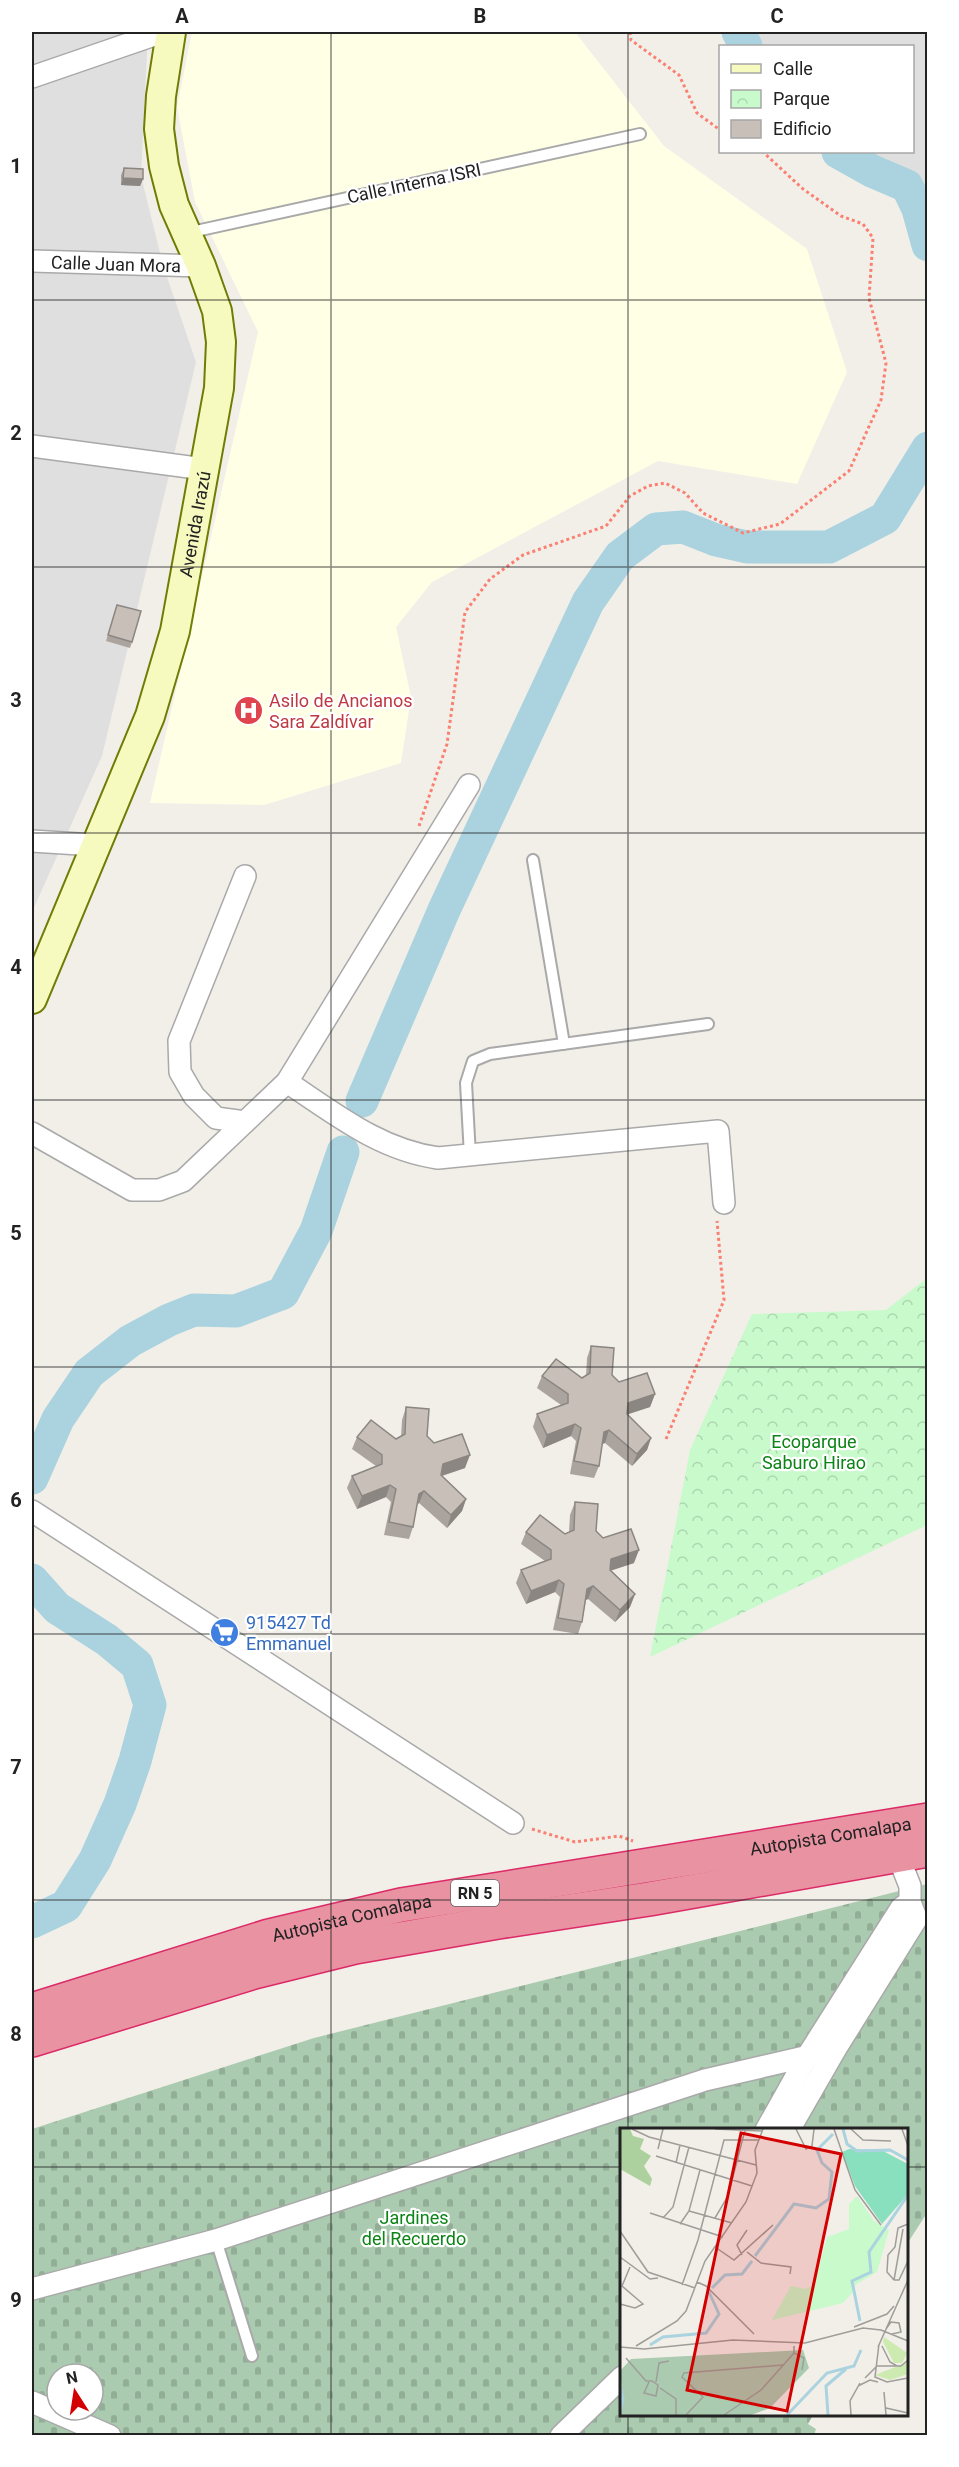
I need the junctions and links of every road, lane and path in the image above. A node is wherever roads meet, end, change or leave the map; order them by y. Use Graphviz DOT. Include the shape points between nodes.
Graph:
graph roads {
  1 [pos="163,32"];
  2 [pos="171,32"];
  3 [pos="630,32"];
  4 [pos="32,77"];
  5 [pos="719,129"];
  6 [pos="640,134"];
  7 [pos="764,153"];
  8 [pos="187,233"];
  9 [pos="32,261"];
  10 [pos="201,266"];
  11 [pos="32,446"];
  12 [pos="204,470"];
  13 [pos="469,785"];
  14 [pos="415,834"];
  15 [pos="32,841"];
  16 [pos="95,845"];
  17 [pos="533,860"];
  18 [pos="245,876"];
  19 [pos="33,994"];
  20 [pos="708,1024"];
  21 [pos="564,1044"];
  22 [pos="287,1082"];
  23 [pos="245,1122"];
  24 [pos="32,1133"];
  25 [pos="470,1156"];
  26 [pos="724,1203"];
  27 [pos="666,1439"];
  28 [pos="32,1511"];
  29 [pos="927,1820"];
  30 [pos="513,1823"];
  31 [pos="636,1842"];
  32 [pos="913,1853"];
  33 [pos="918,1913"];
  34 [pos="32,2010"];
  35 [pos="32,2040"];
  36 [pos="835,2050"];
  37 [pos="808,2055"];
  38 [pos="767,2128"];
  39 [pos="790,2128"];
  40 [pos="216,2240"];
  41 [pos="32,2289"];
  42 [pos="252,2356"];
  43 [pos="620,2378"];
  44 [pos="32,2402"];
  45 [pos="110,2436"];
  46 [pos="561,2436"];
  1 -- 4 [label="street"];
  2 -- 8 [label="street, Avenida Irazú" via="159,129 166,176"];
  3 -- 5 [label="path" via="631,40 679,75 697,113"];
  6 -- 8 [label="lane, Calle Interna ISRI"];
  7 -- 14 [label="path" via="803,189 841,216 862,224 873,238 869,298 886,363 881,400 849,471 780,524 743,533 703,513 685,493 665,483 648,486 630,496 606,526 523,555 490,579 465,612 447,744"];
  8 -- 10 [label="street, Avenida Irazú"];
  9 -- 10 [label="street, Calle Juan Mora"];
  10 -- 12 [label="street, Avenida Irazú" via="217,311 221,342 219,388"];
  11 -- 12 [label="street"];
  12 -- 16 [label="street, Avenida Irazú" via="169,653 150,716"];
  13 -- 22 [label="street"];
  15 -- 16 [label="street"];
  16 -- 19 [label="street, Avenida Irazú"];
  17 -- 21 [label="lane"];
  18 -- 23 [label="street" via="179,1041 180,1072 194,1096 216,1118"];
  20 -- 21 [label="lane"];
  21 -- 25 [label="lane" via="473,1060 466,1083"];
  22 -- 23 [label="street"];
  22 -- 25 [label="street" via="384,1144 413,1155"];
  23 -- 24 [label="street" via="183,1181 159,1190 132,1190"];
  25 -- 26 [label="street" via="718,1131"];
  26 -- 27 [label="path" via="716,1216 724,1300"];
  28 -- 30 [label="street"];
  29 -- 34 [label="highway, Autopista Comalapa / RN 5" via="400,1905 270,1936"];
  30 -- 31 [label="path" via="575,1842 619,1836"];
  32 -- 33 [label="street" via="910,1886"];
  32 -- 35 [label="highway, Autopista Comalapa / RN 5" via="355,1947 254,1972"];
  33 -- 36 [label="street"];
  33 -- 37 [label="street" via="902,1908"];
  36 -- 37 [label="street"];
  36 -- 39 [label="street"];
  37 -- 38 [label="street"];
  37 -- 40 [label="street" via="705,2080"];
  40 -- 41 [label="street"];
  40 -- 42 [label="lane"];
  43 -- 46 [label="street"];
  44 -- 45 [label="street"];
}
